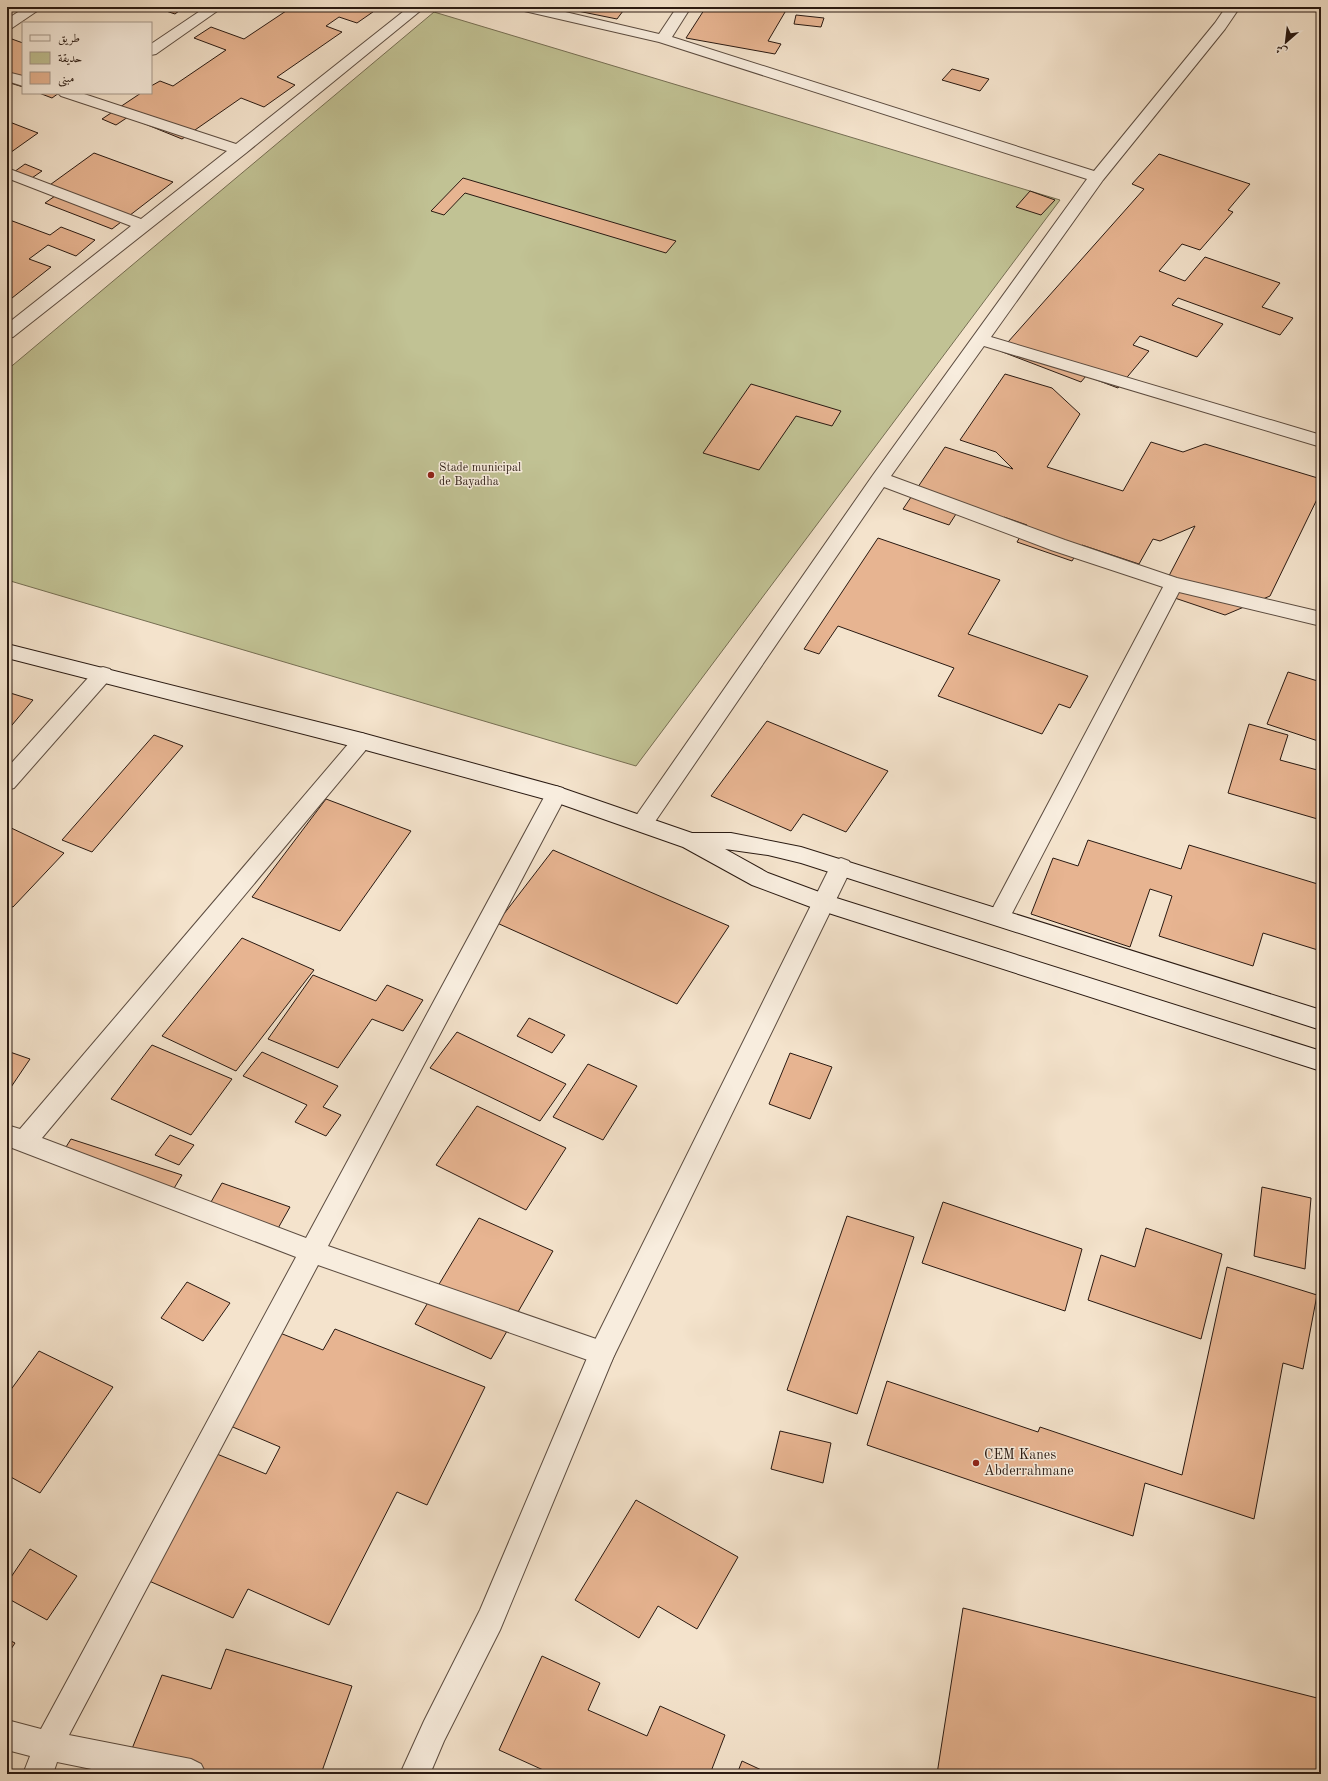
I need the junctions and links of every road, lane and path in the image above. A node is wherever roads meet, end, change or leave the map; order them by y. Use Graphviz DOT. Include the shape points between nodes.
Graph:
graph roads {
  1 [pos="36,7"];
  2 [pos="216,7"];
  3 [pos="418,7"];
  4 [pos="525,7"];
  5 [pos="684,7"];
  6 [pos="1233,7"];
  7 [pos="7,25"];
  8 [pos="663,38"];
  9 [pos="152,50"];
  10 [pos="7,76"];
  11 [pos="22,81"];
  12 [pos="76,94"];
  13 [pos="86,95"];
  14 [pos="240,150"];
  15 [pos="7,174"];
  16 [pos="1097,177"];
  17 [pos="143,225"];
  18 [pos="7,333"];
  19 [pos="980,339"];
  20 [pos="1321,441"];
  21 [pos="880,479"];
  22 [pos="1174,584"];
  23 [pos="1321,619"];
  24 [pos="7,650"];
  25 [pos="103,674"];
  26 [pos="362,741"];
  27 [pos="7,782"];
  28 [pos="556,794"];
  29 [pos="642,823"];
  30 [pos="691,841"];
  31 [pos="841,867"];
  32 [pos="824,903"];
  33 [pos="999,917"];
  34 [pos="1321,1020"];
  35 [pos="1321,1061"];
  36 [pos="16,1138"];
  37 [pos="311,1251"];
  38 [pos="602,1353"];
  39 [pos="7,1735"];
  40 [pos="48,1746"];
  41 [pos="38,1774"];
  42 [pos="191,1774"];
  43 [pos="415,1774"];
  1 -- 7 [label="street"];
  2 -- 9 [label="street"];
  3 -- 14 [label="street"];
  4 -- 8 [label="street"];
  5 -- 8 [label="street"];
  6 -- 16 [label="street"];
  8 -- 16 [label="street"];
  10 -- 11 [label="street"];
  12 -- 13 [label="street"];
  13 -- 14 [label="street"];
  14 -- 17 [label="street"];
  15 -- 17 [label="street"];
  16 -- 19 [label="street"];
  17 -- 18 [label="street"];
  19 -- 20 [label="street"];
  19 -- 21 [label="street"];
  21 -- 22 [label="street" via="1058,545"];
  21 -- 29 [label="street"];
  22 -- 23 [label="street"];
  22 -- 33 [label="street"];
  24 -- 25 [label="street"];
  25 -- 26 [label="street"];
  25 -- 27 [label="street"];
  26 -- 28 [label="street"];
  26 -- 36 [label="street"];
  28 -- 29 [label="street"];
  28 -- 37 [label="street"];
  29 -- 30 [label="street"];
  30 -- 31 [label="street" via="731,841 768,847"];
  30 -- 32 [label="street" via="760,879"];
  31 -- 32 [label="street"];
  31 -- 33 [label="street"];
  32 -- 35 [label="street"];
  32 -- 38 [label="street"];
  33 -- 34 [label="street"];
  36 -- 37 [label="street"];
  37 -- 38 [label="street"];
  37 -- 40 [label="street"];
  38 -- 43 [label="street" via="490,1620"];
  39 -- 40 [label="street"];
  40 -- 41 [label="street"];
  40 -- 42 [label="street"];
}
